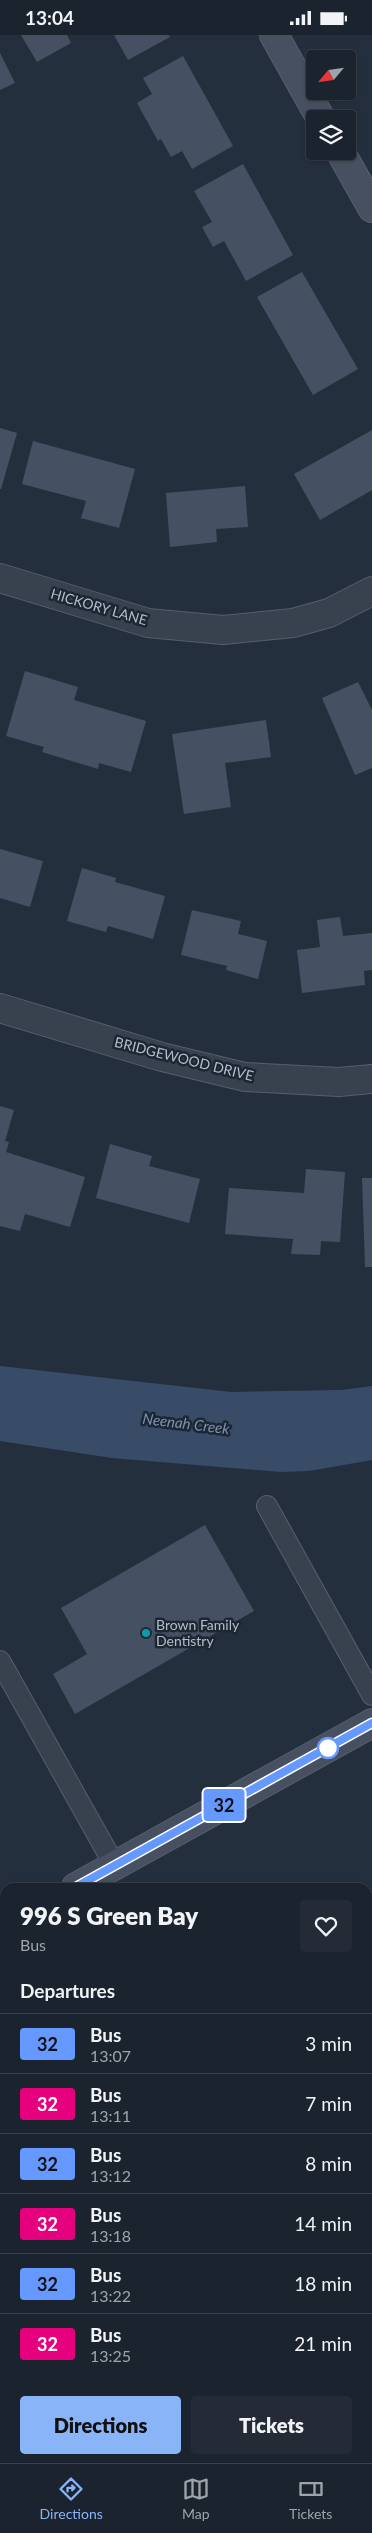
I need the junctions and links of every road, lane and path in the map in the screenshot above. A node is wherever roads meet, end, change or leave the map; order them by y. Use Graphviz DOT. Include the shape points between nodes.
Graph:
graph roads {
  1 [pos="274,35"];
  2 [pos="316,110"];
  3 [pos="345,160"];
  4 [pos="372,208"];
  5 [pos="0,578"];
  6 [pos="372,591"];
  7 [pos="0,1008"];
  8 [pos="372,1079"];
  9 [pos="267,1506"];
  10 [pos="0,1661"];
  11 [pos="372,1695"];
  12 [pos="372,1723"];
  13 [pos="115,1865"];
  14 [pos="83,1883"];
  1 -- 2 [label="main road"];
  3 -- 4 [label="main road"];
  5 -- 6 [label="street, HICKORY LANE" via="148,623 222,630 293,623 329,613"];
  7 -- 8 [label="street, BRIDGEWOOD DRIVE" via="162,1057 244,1077 339,1082"];
  9 -- 11 [label="lane"];
  10 -- 13 [label="lane"];
  12 -- 13 [label="main road"];
  13 -- 14 [label="main road"];
}
